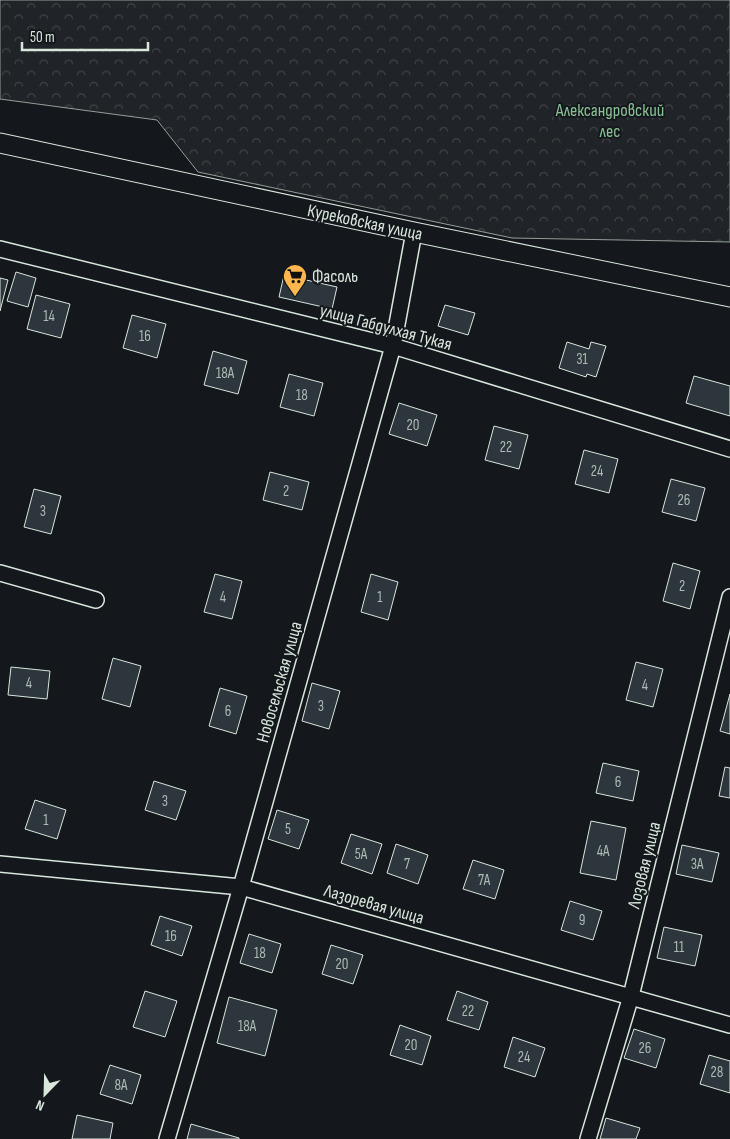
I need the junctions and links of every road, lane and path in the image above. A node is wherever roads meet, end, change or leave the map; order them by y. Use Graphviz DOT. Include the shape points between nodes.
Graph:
graph roads {
  1 [pos="0,143"];
  2 [pos="414,232"];
  3 [pos="0,249"];
  4 [pos="730,297"];
  5 [pos="393,346"];
  6 [pos="730,449"];
  7 [pos="0,573"];
  8 [pos="730,597"];
  9 [pos="96,600"];
  10 [pos="0,864"];
  11 [pos="241,887"];
  12 [pos="631,996"];
  13 [pos="730,1025"];
  14 [pos="167,1139"];
  15 [pos="588,1139"];
  1 -- 2 [label="street, Курековская улица"];
  2 -- 4 [label="street, Курековская улица"];
  2 -- 5 [label="street, Новосельская улица"];
  3 -- 5 [label="street, улица Габдулхая Тукая"];
  5 -- 6 [label="street, улица Габдулхая Тукая"];
  5 -- 11 [label="street, Новосельская улица"];
  7 -- 9 [label="street"];
  8 -- 12 [label="street, Лозовая улица"];
  10 -- 11 [label="street, Лазоревая улица"];
  11 -- 12 [label="street, Лазоревая улица"];
  11 -- 14 [label="street, Новосельская улица"];
  12 -- 13 [label="street, Лазоревая улица"];
  12 -- 15 [label="street, Лозовая улица"];
}
